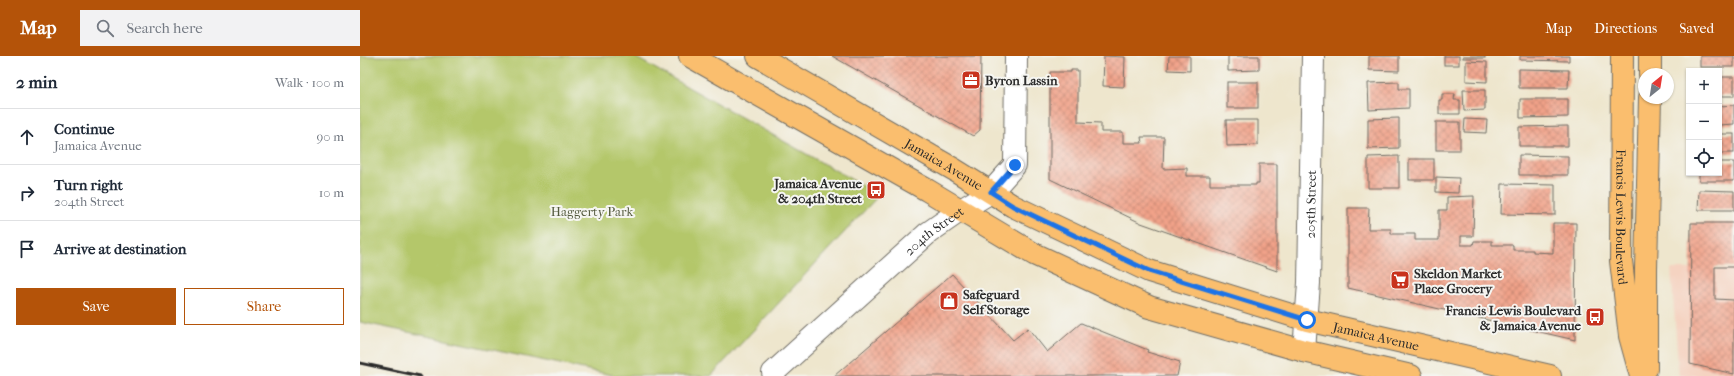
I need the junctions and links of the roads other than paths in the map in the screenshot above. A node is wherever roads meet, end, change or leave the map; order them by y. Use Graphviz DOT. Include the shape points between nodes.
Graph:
graph roads {
  1 [pos="758,56"];
  2 [pos="1016,56"];
  3 [pos="1313,56"];
  4 [pos="1622,56"];
  5 [pos="1650,56"];
  6 [pos="701,59"];
  7 [pos="1650,68"];
  8 [pos="1650,104"];
  9 [pos="991,192"];
  10 [pos="961,210"];
  11 [pos="1307,320"];
  12 [pos="1304,351"];
  13 [pos="773,373"];
  14 [pos="1411,376"];
  15 [pos="1550,376"];
  16 [pos="1641,376"];
  17 [pos="1646,376"];
  1 -- 9 [label="main road, Jamaica Avenue"];
  2 -- 9 [label="street, 204th Street" via="1015,165"];
  3 -- 11 [label="street, 205th Street"];
  4 -- 16 [label="main road, Francis Lewis Boulevard" via="1621,260 1630,336"];
  5 -- 7 [label="main road"];
  6 -- 10 [label="main road"];
  8 -- 17 [label="main road, Francis Lewis Boulevard"];
  9 -- 10 [label="street, 204th Street"];
  9 -- 11 [label="main road, Jamaica Avenue" via="1013,206 1149,271"];
  10 -- 12 [label="main road" via="1034,254 1149,306"];
  10 -- 13 [label="street, 204th Street" via="928,233"];
  11 -- 12 [label="street, 205th Street"];
  11 -- 15 [label="main road, Jamaica Avenue"];
  12 -- 14 [label="main road"];
}
